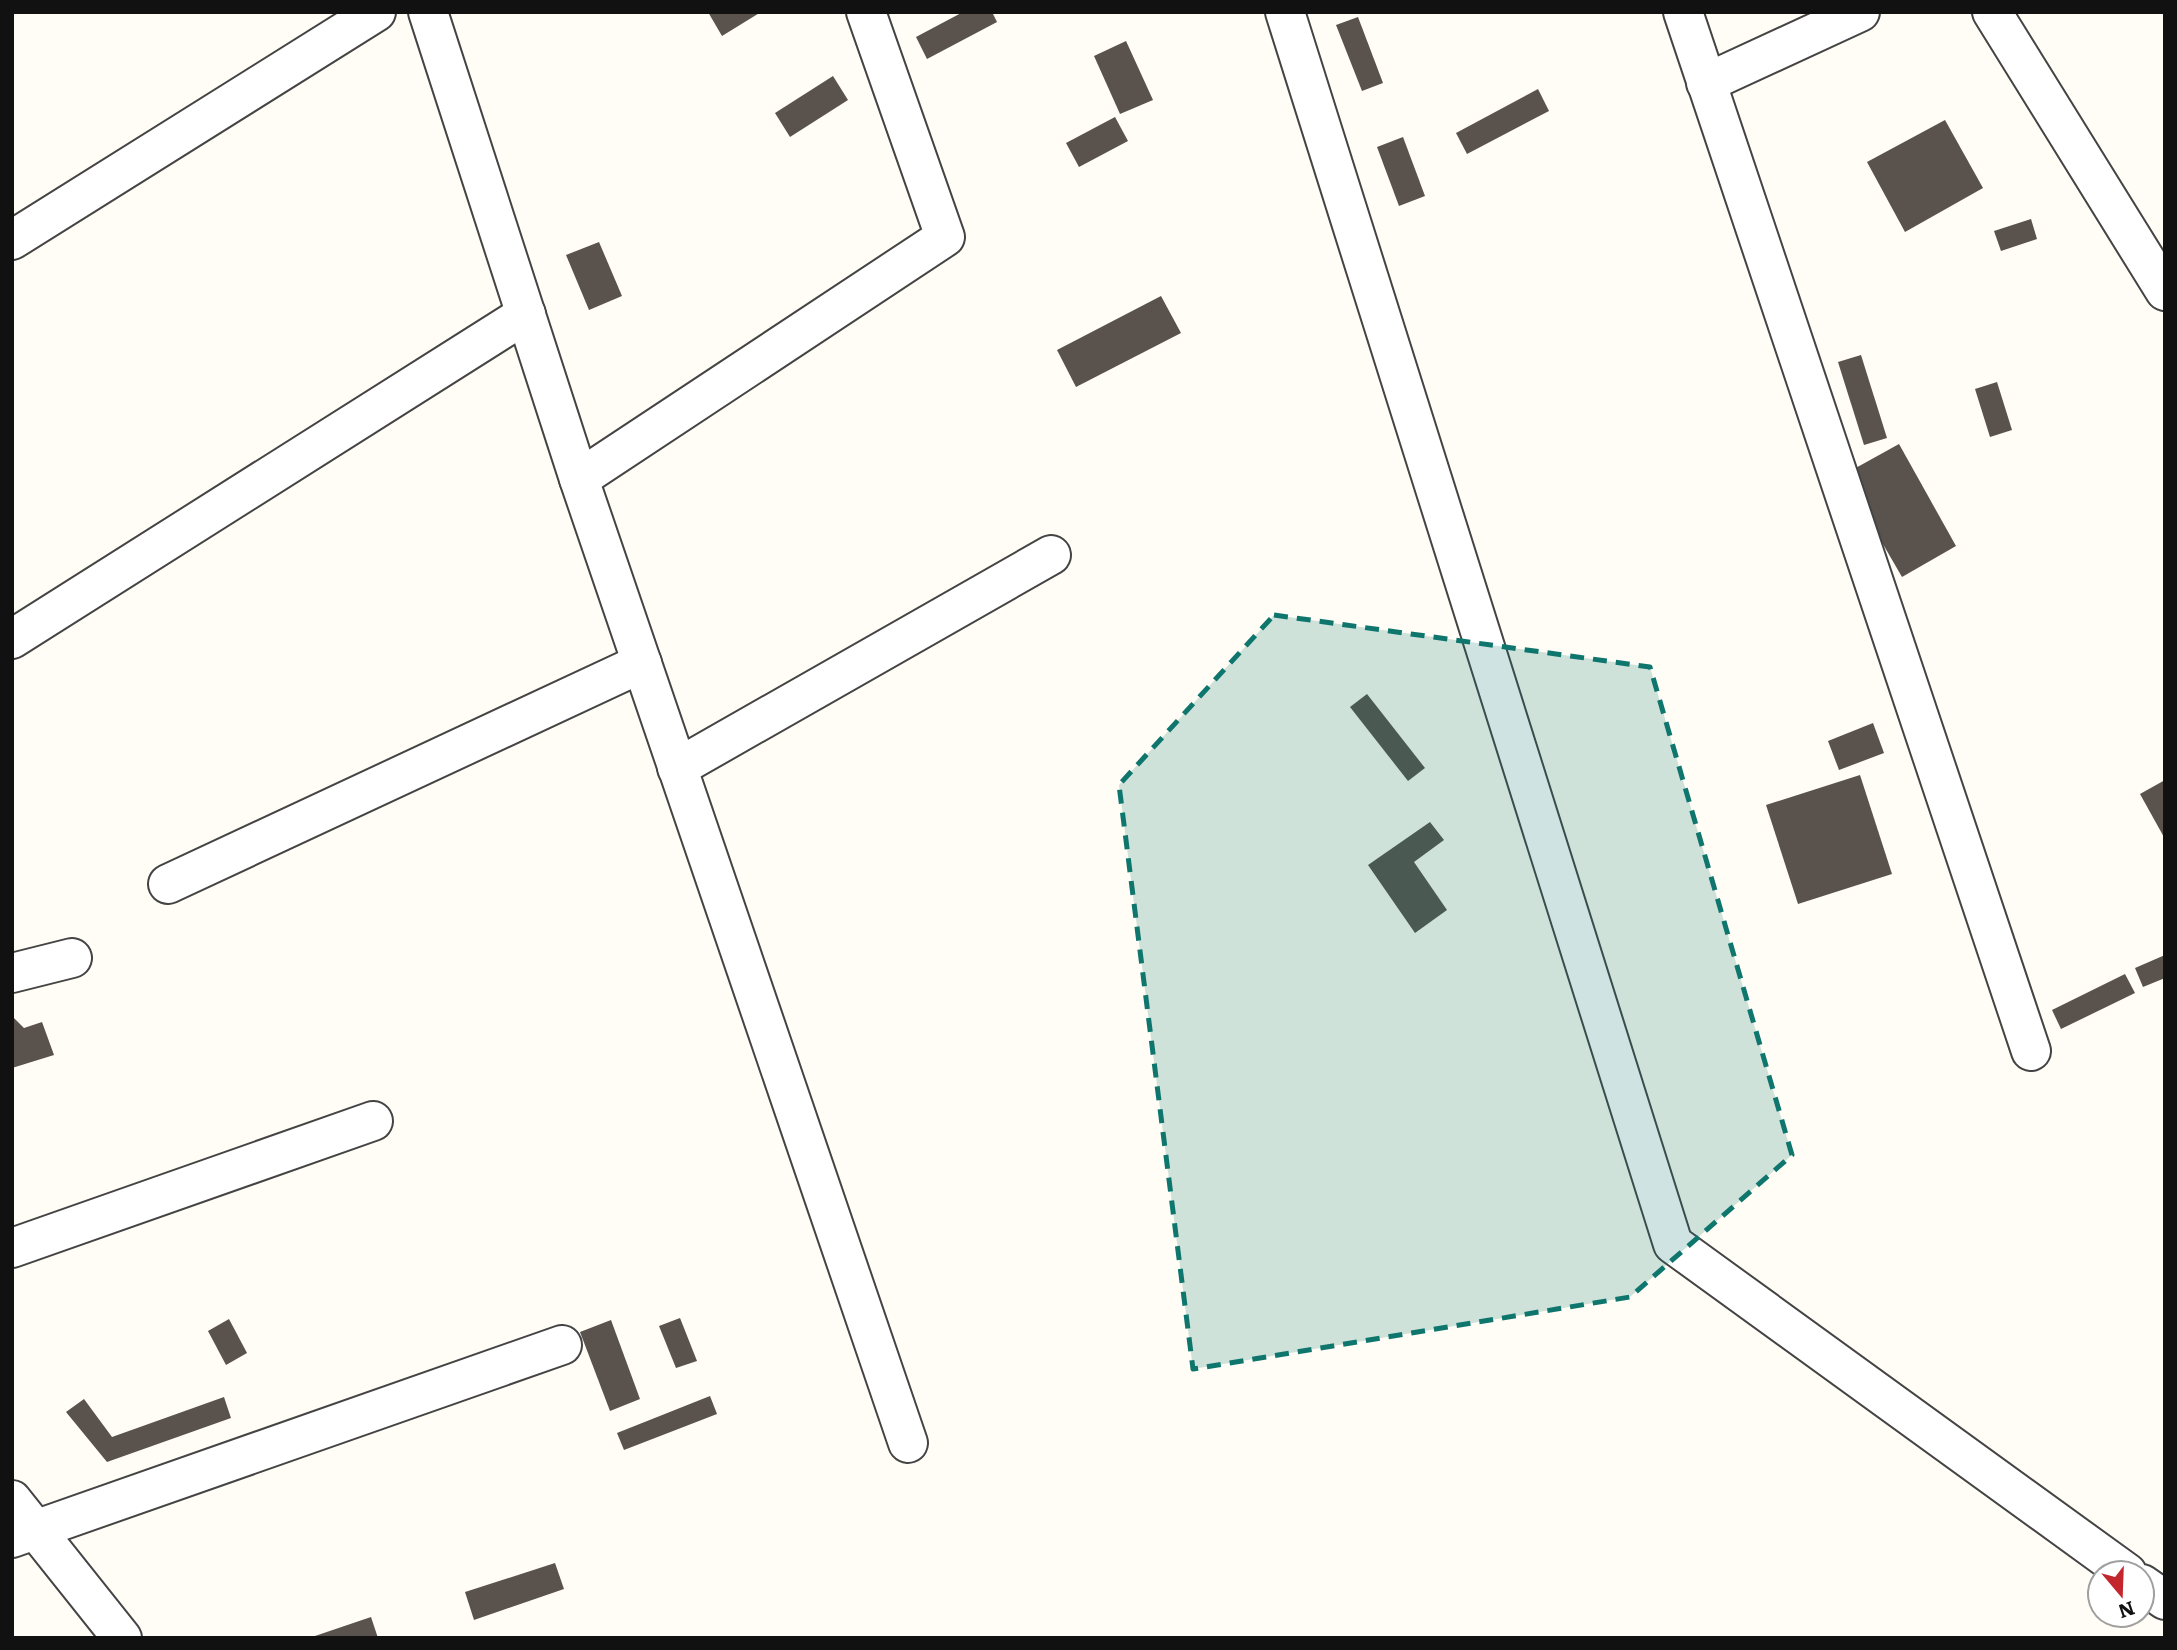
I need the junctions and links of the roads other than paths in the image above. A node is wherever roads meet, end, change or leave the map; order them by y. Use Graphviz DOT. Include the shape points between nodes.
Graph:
graph roads {
  1 [pos="376,12"];
  2 [pos="428,12"];
  3 [pos="866,12"];
  4 [pos="1285,12"];
  5 [pos="1683,12"];
  6 [pos="1860,12"];
  7 [pos="1992,12"];
  8 [pos="1706,83"];
  9 [pos="12,240"];
  10 [pos="2165,291"];
  11 [pos="526,314"];
  12 [pos="579,479"];
  13 [pos="1051,555"];
  14 [pos="12,639"];
  15 [pos="642,663"];
  16 [pos="677,768"];
  17 [pos="168,884"];
  18 [pos="72,958"];
  19 [pos="12,973"];
  20 [pos="2031,1051"];
  21 [pos="373,1121"];
  22 [pos="12,1248"];
  23 [pos="562,1345"];
  24 [pos="908,1443"];
  25 [pos="12,1500"];
  26 [pos="24,1534"];
  27 [pos="2108,1559"];
  28 [pos="122,1638"];
  1 -- 9 [label="street"];
  2 -- 11 [label="street"];
  3 -- 12 [label="street" via="945,237"];
  4 -- 27 [label="street" via="1673,1244"];
  5 -- 8 [label="street"];
  6 -- 8 [label="street"];
  7 -- 10 [label="street"];
  8 -- 20 [label="street"];
  11 -- 12 [label="street"];
  11 -- 14 [label="street"];
  12 -- 15 [label="street"];
  13 -- 16 [label="street"];
  15 -- 16 [label="street"];
  15 -- 17 [label="street"];
  16 -- 24 [label="street"];
  18 -- 19 [label="street"];
  21 -- 22 [label="street"];
  23 -- 26 [label="street"];
  25 -- 26 [label="street"];
  26 -- 28 [label="street"];
}
